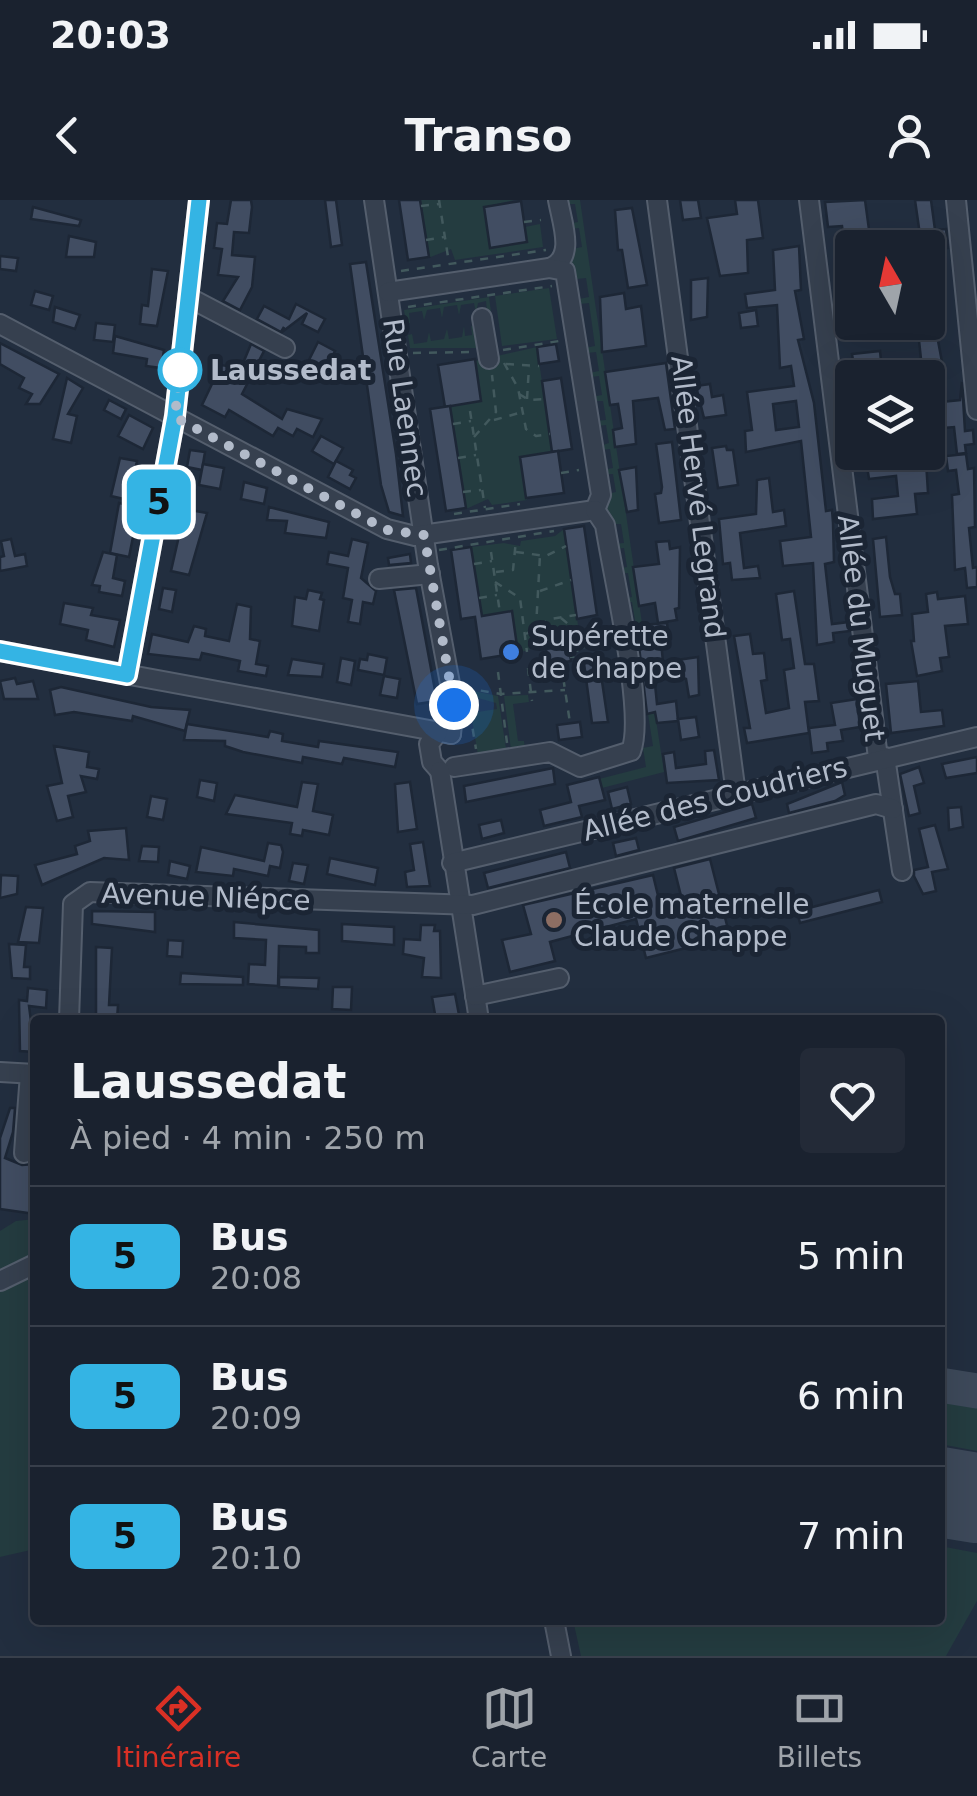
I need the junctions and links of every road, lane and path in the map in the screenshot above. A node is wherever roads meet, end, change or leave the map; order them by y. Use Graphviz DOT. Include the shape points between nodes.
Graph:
graph roads {
  1 [pos="199,200"];
  2 [pos="374,200"];
  3 [pos="558,200"];
  4 [pos="657,200"];
  5 [pos="809,200"];
  6 [pos="956,200"];
  7 [pos="441,204"];
  8 [pos="421,206"];
  9 [pos="542,220"];
  10 [pos="524,222"];
  11 [pos="444,237"];
  12 [pos="426,240"];
  13 [pos="449,264"];
  14 [pos="549,268"];
  15 [pos="387,283"];
  16 [pos="188,297"];
  17 [pos="402,308"];
  18 [pos="482,318"];
  19 [pos="0,324"];
  20 [pos="284,348"];
  21 [pos="498,360"];
  22 [pos="540,366"];
  23 [pos="529,367"];
  24 [pos="519,394"];
  25 [pos="527,399"];
  26 [pos="544,400"];
  27 [pos="977,410"];
  28 [pos="470,411"];
  29 [pos="519,413"];
  30 [pos="175,416"];
  31 [pos="493,420"];
  32 [pos="472,421"];
  33 [pos="452,424"];
  34 [pos="550,434"];
  35 [pos="474,438"];
  36 [pos="477,455"];
  37 [pos="458,458"];
  38 [pos="578,470"];
  39 [pos="561,473"];
  40 [pos="482,490"];
  41 [pos="463,492"];
  42 [pos="485,509"];
  43 [pos="595,510"];
  44 [pos="424,535"];
  45 [pos="516,539"];
  46 [pos="566,546"];
  47 [pos="491,552"];
  48 [pos="516,552"];
  49 [pos="540,555"];
  50 [pos="492,561"];
  51 [pos="474,564"];
  52 [pos="494,572"];
  53 [pos="430,574"];
  54 [pos="378,579"];
  55 [pos="571,580"];
  56 [pos="496,582"];
  57 [pos="538,592"];
  58 [pos="497,596"];
  59 [pos="479,598"];
  60 [pos="500,613"];
  61 [pos="576,615"];
  62 [pos="560,617"];
  63 [pos="536,627"];
  64 [pos="525,634"];
  65 [pos="612,642"];
  66 [pos="535,646"];
  67 [pos="577,648"];
  68 [pos="0,651"];
  69 [pos="527,652"];
  70 [pos="570,657"];
  71 [pos="560,663"];
  72 [pos="528,668"];
  73 [pos="498,672"];
  74 [pos="127,675"];
  75 [pos="459,687"];
  76 [pos="564,690"];
  77 [pos="531,693"];
  78 [pos="501,694"];
  79 [pos="532,701"];
  80 [pos="484,711"];
  81 [pos="463,712"];
  82 [pos="470,712"];
  83 [pos="570,723"];
  84 [pos="439,737"];
  85 [pos="977,737"];
  86 [pos="477,757"];
  87 [pos="882,757"];
  88 [pos="510,759"];
  89 [pos="447,769"];
  90 [pos="736,794"];
  91 [pos="892,808"];
  92 [pos="452,863"];
  93 [pos="902,871"];
  94 [pos="459,906"];
  95 [pos="559,978"];
  96 [pos="474,996"];
  97 [pos="69,1015"];
  98 [pos="478,1015"];
  99 [pos="0,1072"];
  100 [pos="30,1074"];
  101 [pos="30,1100"];
  102 [pos="24,1153"];
  103 [pos="30,1266"];
  104 [pos="0,1281"];
  105 [pos="555,1625"];
  106 [pos="561,1656"];
  1 -- 16 [label="street"];
  2 -- 15 [label="street, Rue Laennec"];
  3 -- 14 [label="street" via="565,256"];
  4 -- 90 [label="street, Allée Hervé Legrand"];
  5 -- 87 [label="street, Allée du Muguet"];
  6 -- 27 [label="street"];
  7 -- 8 [label="path"];
  7 -- 11 [label="path"];
  9 -- 10 [label="path"];
  11 -- 12 [label="path"];
  11 -- 13 [label="path"];
  13 -- 14 [label="path"];
  13 -- 15 [label="path"];
  14 -- 15 [label="street"];
  14 -- 17 [label="path"];
  14 -- 43 [label="street" via="565,271 569,280 601,495"];
  15 -- 44 [label="street, Rue Laennec" via="402,330"];
  16 -- 20 [label="street"];
  16 -- 30 [label="street"];
  18 -- 21 [label="street"];
  19 -- 30 [label="street"];
  21 -- 23 [label="path"];
  21 -- 24 [label="path"];
  21 -- 31 [label="path"];
  22 -- 23 [label="path"];
  23 -- 25 [label="path"];
  24 -- 25 [label="path"];
  24 -- 29 [label="path"];
  25 -- 26 [label="path"];
  28 -- 32 [label="path"];
  29 -- 31 [label="path"];
  29 -- 34 [label="path" via="529,433"];
  30 -- 44 [label="street" via="387,530"];
  30 -- 74 [label="street"];
  31 -- 35 [label="path"];
  32 -- 33 [label="path"];
  32 -- 35 [label="path"];
  35 -- 36 [label="path"];
  36 -- 37 [label="path"];
  36 -- 40 [label="path"];
  38 -- 39 [label="path"];
  40 -- 41 [label="path"];
  40 -- 42 [label="path"];
  43 -- 44 [label="street"];
  43 -- 88 [label="street" via="605,525 625,640 634,744 626,754 580,767 552,752"];
  44 -- 53 [label="street, Rue Laennec"];
  45 -- 48 [label="path"];
  46 -- 49 [label="path"];
  47 -- 50 [label="path"];
  48 -- 49 [label="path"];
  48 -- 52 [label="path" via="515,571"];
  49 -- 57 [label="path"];
  50 -- 51 [label="path"];
  50 -- 52 [label="path"];
  52 -- 56 [label="path"];
  53 -- 54 [label="street"];
  53 -- 84 [label="street, Rue Laennec" via="454,705"];
  55 -- 57 [label="path"];
  56 -- 58 [label="path"];
  56 -- 64 [label="path" via="518,594"];
  57 -- 63 [label="path"];
  58 -- 59 [label="path"];
  58 -- 60 [label="path"];
  61 -- 62 [label="path"];
  62 -- 63 [label="path"];
  62 -- 67 [label="path" via="574,629"];
  63 -- 64 [label="path"];
  63 -- 66 [label="path"];
  64 -- 69 [label="path"];
  65 -- 67 [label="path"];
  67 -- 70 [label="path" via="578,656"];
  68 -- 74 [label="street"];
  71 -- 76 [label="path"];
  72 -- 77 [label="path"];
  73 -- 78 [label="path"];
  74 -- 84 [label="street" via="410,726"];
  75 -- 78 [label="path"];
  76 -- 77 [label="path"];
  76 -- 83 [label="path"];
  77 -- 78 [label="path"];
  77 -- 79 [label="path"];
  78 -- 88 [label="path"];
  80 -- 82 [label="path"];
  81 -- 82 [label="path"];
  82 -- 86 [label="path"];
  84 -- 89 [label="street" via="432,762"];
  84 -- 89 [label="street, Rue Laennec" via="459,750"];
  85 -- 87 [label="street, Allée des Coudriers"];
  87 -- 90 [label="street, Allée des Coudriers"];
  87 -- 91 [label="street, Allée du Muguet"];
  88 -- 89 [label="street"];
  89 -- 92 [label="street"];
  90 -- 92 [label="street, Allée des Coudriers"];
  91 -- 93 [label="street, Allée du Muguet"];
  91 -- 94 [label="street" via="876,804"];
  92 -- 94 [label="street"];
  94 -- 96 [label="street"];
  94 -- 97 [label="street, Avenue Niépce" via="90,892 73,904"];
  95 -- 96 [label="street"];
  96 -- 98 [label="street"];
  99 -- 100 [label="street"];
  101 -- 102 [label="street"];
  103 -- 104 [label="street"];
  105 -- 106 [label="street"];
}
